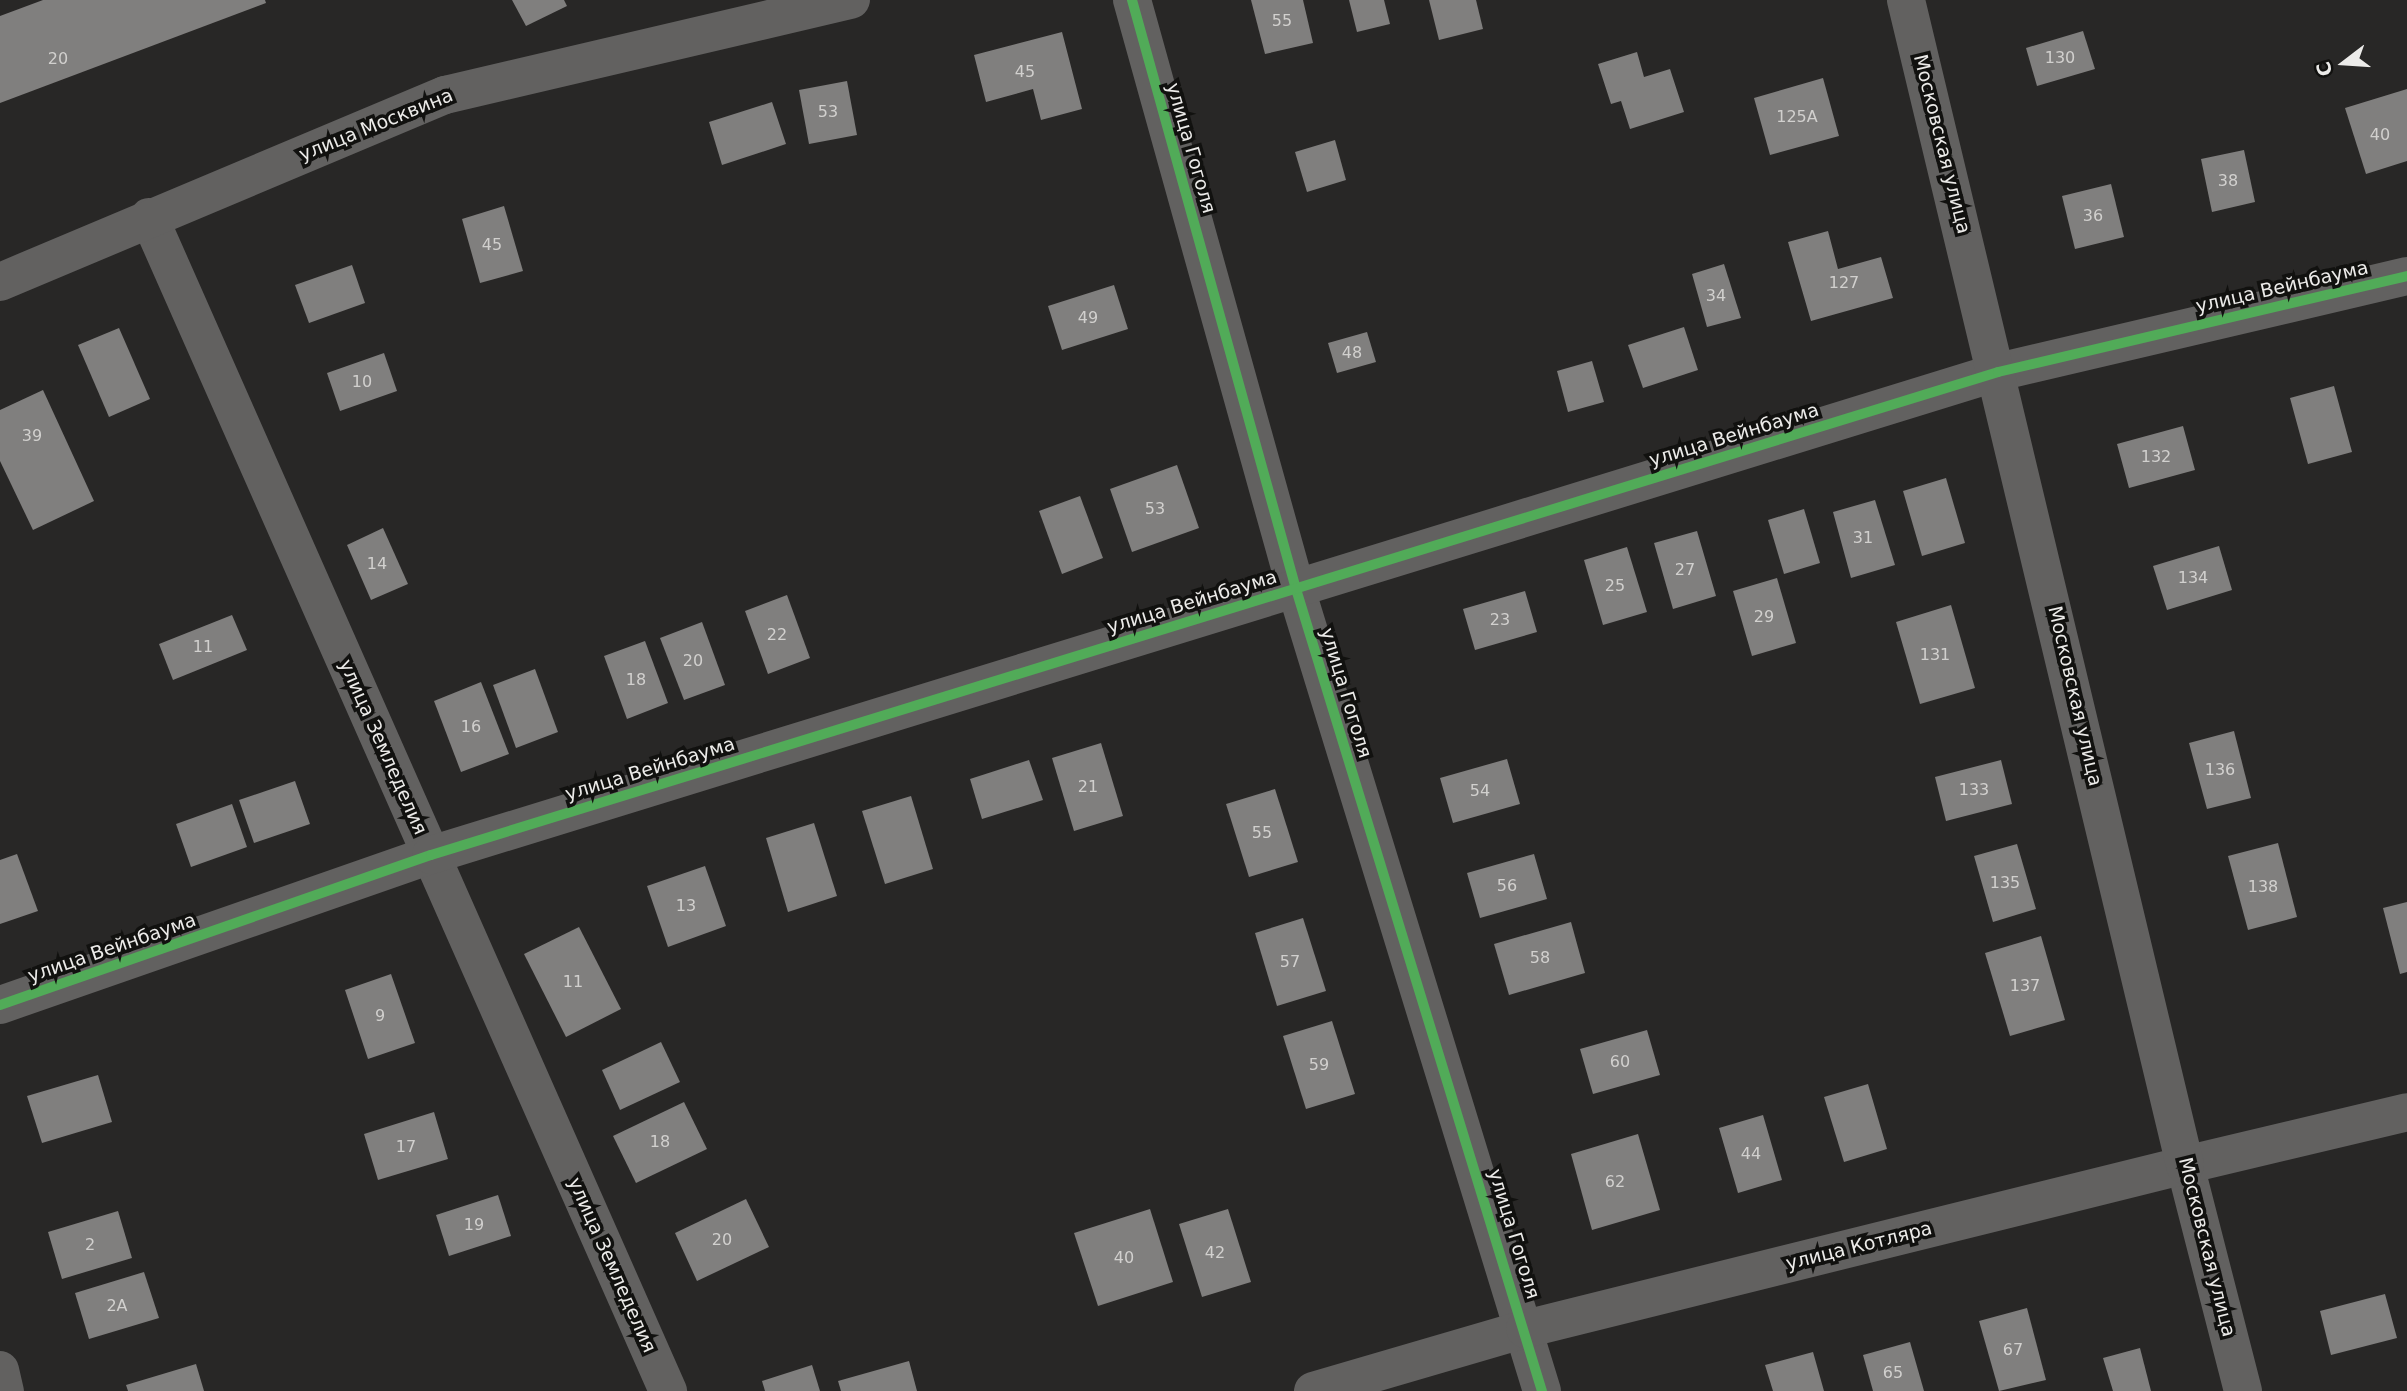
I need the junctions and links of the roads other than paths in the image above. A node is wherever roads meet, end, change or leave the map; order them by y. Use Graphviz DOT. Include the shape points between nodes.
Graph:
graph roads {
  1 [pos="851,0"];
  2 [pos="1132,0"];
  3 [pos="1906,0"];
  4 [pos="149,217"];
  5 [pos="2407,275"];
  6 [pos="0,282"];
  7 [pos="1998,372"];
  8 [pos="1296,589"];
  9 [pos="431,855"];
  10 [pos="0,1006"];
  11 [pos="2407,1112"];
  12 [pos="2185,1164"];
  13 [pos="1525,1329"];
  14 [pos="0,1370"];
  15 [pos="5,1391"];
  16 [pos="668,1391"];
  17 [pos="1313,1391"];
  18 [pos="1542,1391"];
  19 [pos="2243,1391"];
  1 -- 4 [label="street, улица Москвина" via="445,95"];
  2 -- 8 [label="street, улица Гоголя"];
  3 -- 7 [label="street, Московская улица"];
  4 -- 6 [label="street, улица Москвина"];
  4 -- 9 [label="street, улица Земледелия"];
  5 -- 7 [label="street, улица Вейнбаума"];
  7 -- 8 [label="street, улица Вейнбаума"];
  7 -- 12 [label="street, Московская улица"];
  8 -- 9 [label="street, улица Вейнбаума"];
  8 -- 13 [label="street, улица Гоголя"];
  9 -- 10 [label="street, улица Вейнбаума"];
  9 -- 16 [label="street, улица Земледелия"];
  11 -- 12 [label="street, улица Котляра"];
  12 -- 13 [label="street, улица Котляра"];
  12 -- 19 [label="street, Московская улица"];
  13 -- 17 [label="street, улица Котляра"];
  13 -- 18 [label="street, улица Гоголя"];
  14 -- 15 [label="street"];
}
